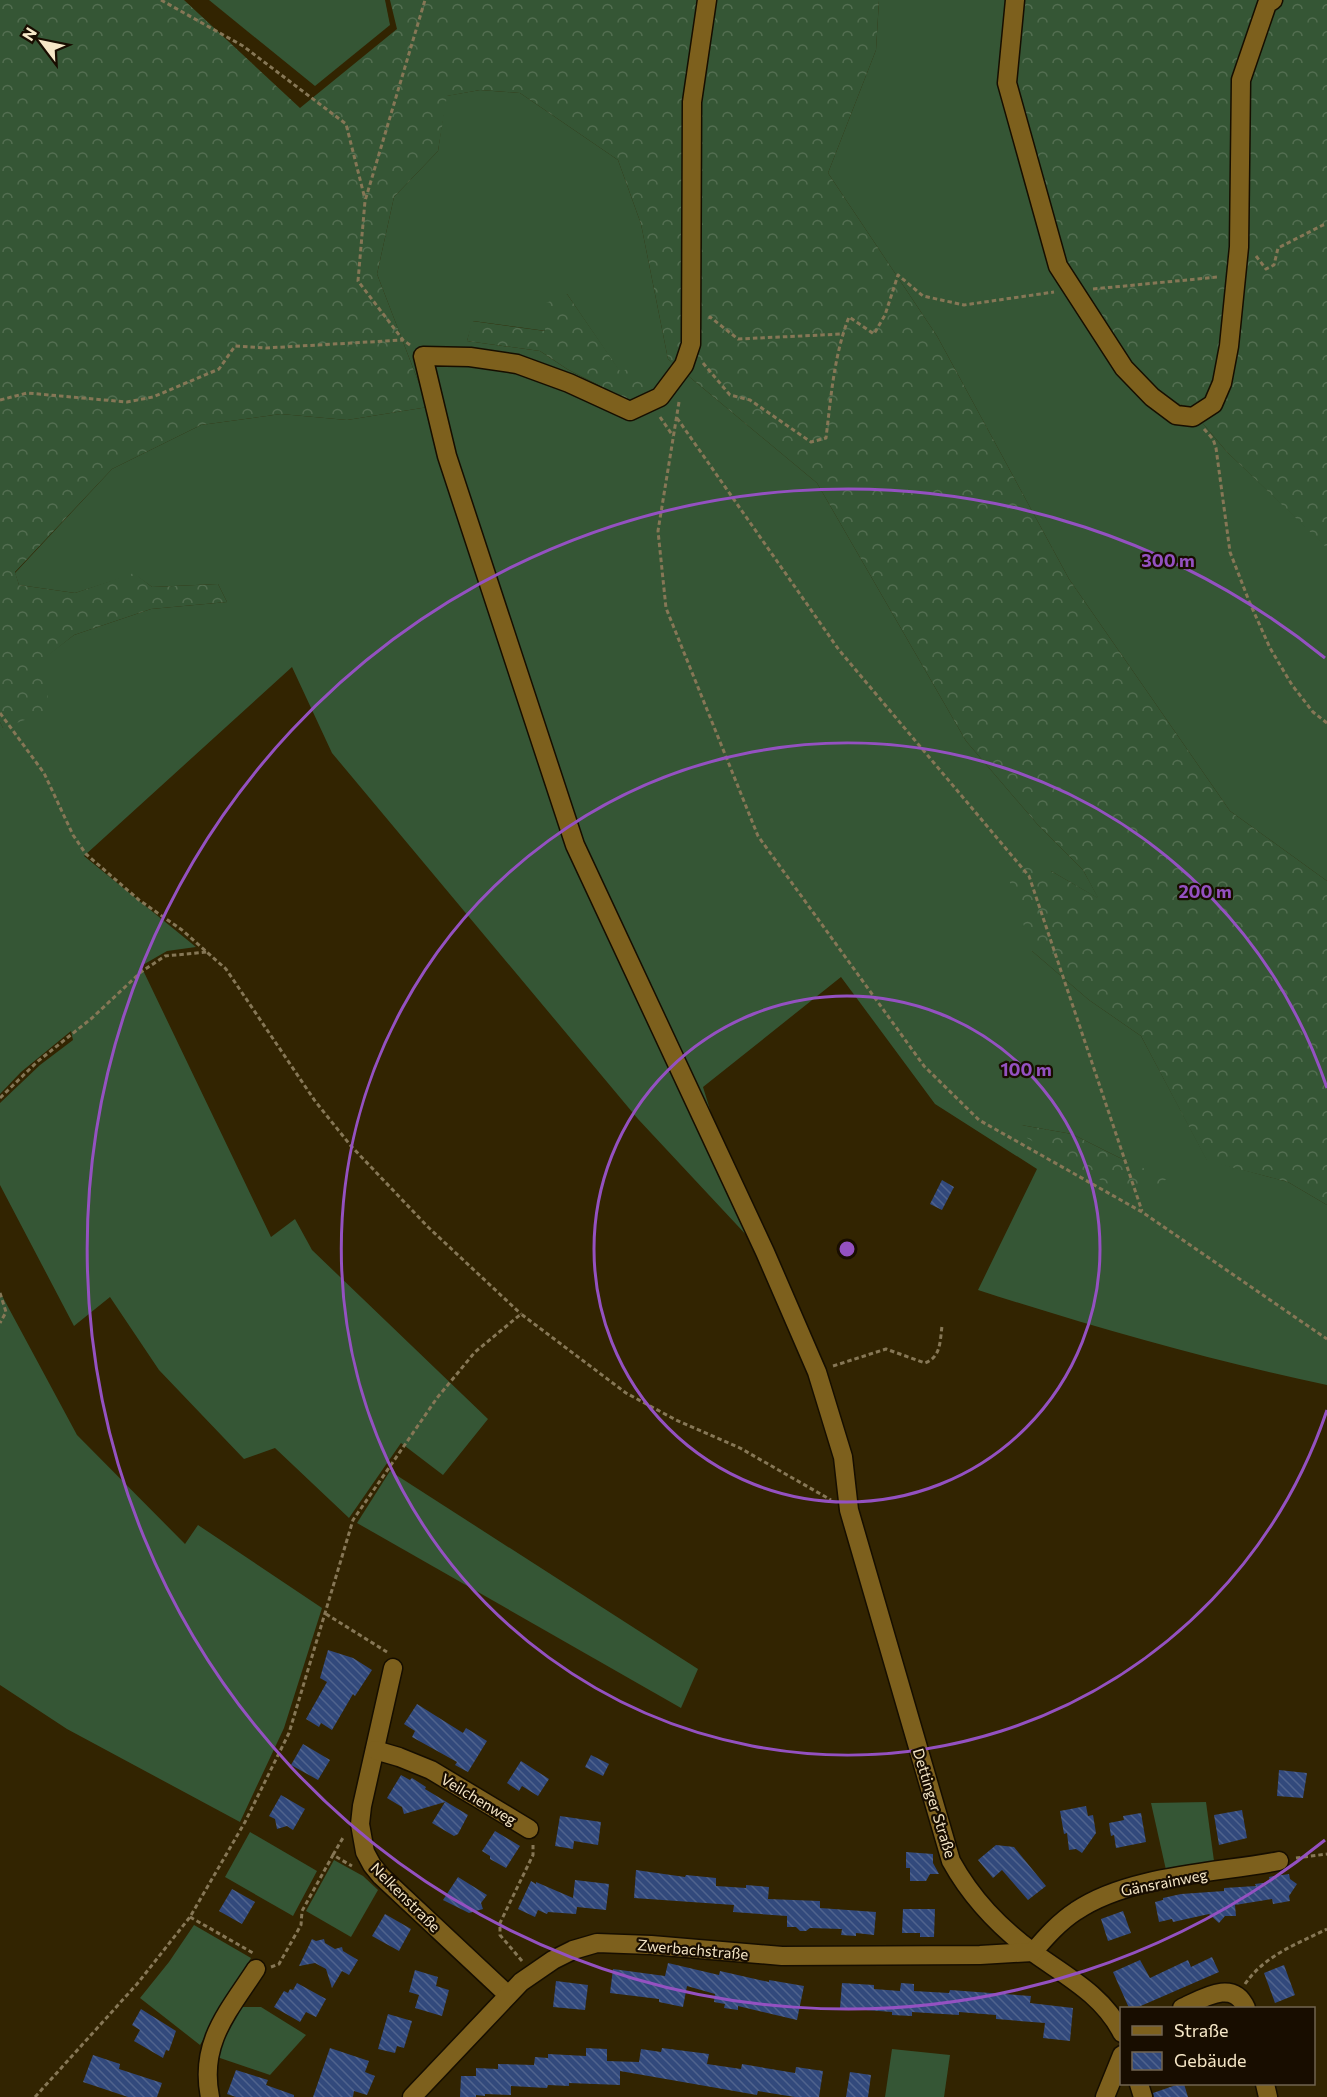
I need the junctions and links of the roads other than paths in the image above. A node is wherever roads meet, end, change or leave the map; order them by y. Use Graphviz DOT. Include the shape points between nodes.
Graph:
graph roads {
  1 [pos="707,0"];
  2 [pos="1015,0"];
  3 [pos="1273,0"];
  4 [pos="393,1668"];
  5 [pos="375,1750"];
  6 [pos="529,1829"];
  7 [pos="1279,1861"];
  8 [pos="1033,1952"];
  9 [pos="256,1969"];
  10 [pos="508,1995"];
  11 [pos="1241,2002"];
  12 [pos="1184,2007"];
  13 [pos="1120,2030"];
  14 [pos="1120,2060"];
  15 [pos="210,2097"];
  16 [pos="412,2097"];
  17 [pos="1105,2097"];
  1 -- 8 [label="street, Dettinger Straße" via="692,102 691,344 684,365 660,397 630,411 517,363 423,356 447,456 575,845 817,1372 843,1457 849,1510 951,1861 981,1906"];
  2 -- 3 [label="street" via="1006,83 1058,266 1124,368 1176,415 1193,417 1213,404 1222,383 1239,248 1241,80 1267,4"];
  4 -- 5 [label="street, Nelkenstraße"];
  5 -- 6 [label="street, Veilchenweg" via="431,1770"];
  5 -- 10 [label="street, Nelkenstraße" via="360,1824 365,1852 372,1865"];
  7 -- 8 [label="street, Gänsrainweg" via="1158,1880 1111,1893 1060,1922"];
  8 -- 10 [label="street, Zwerbachstraße" via="782,1956 597,1943 553,1960"];
  8 -- 13 [label="street, Dettinger Straße" via="1092,1995"];
  9 -- 15 [label="street" via="212,2043 207,2062"];
  10 -- 16 [label="street, Zwerbachstraße"];
  11 -- 12 [label="street" via="1228,1992"];
  14 -- 17 [label="street"];
}
